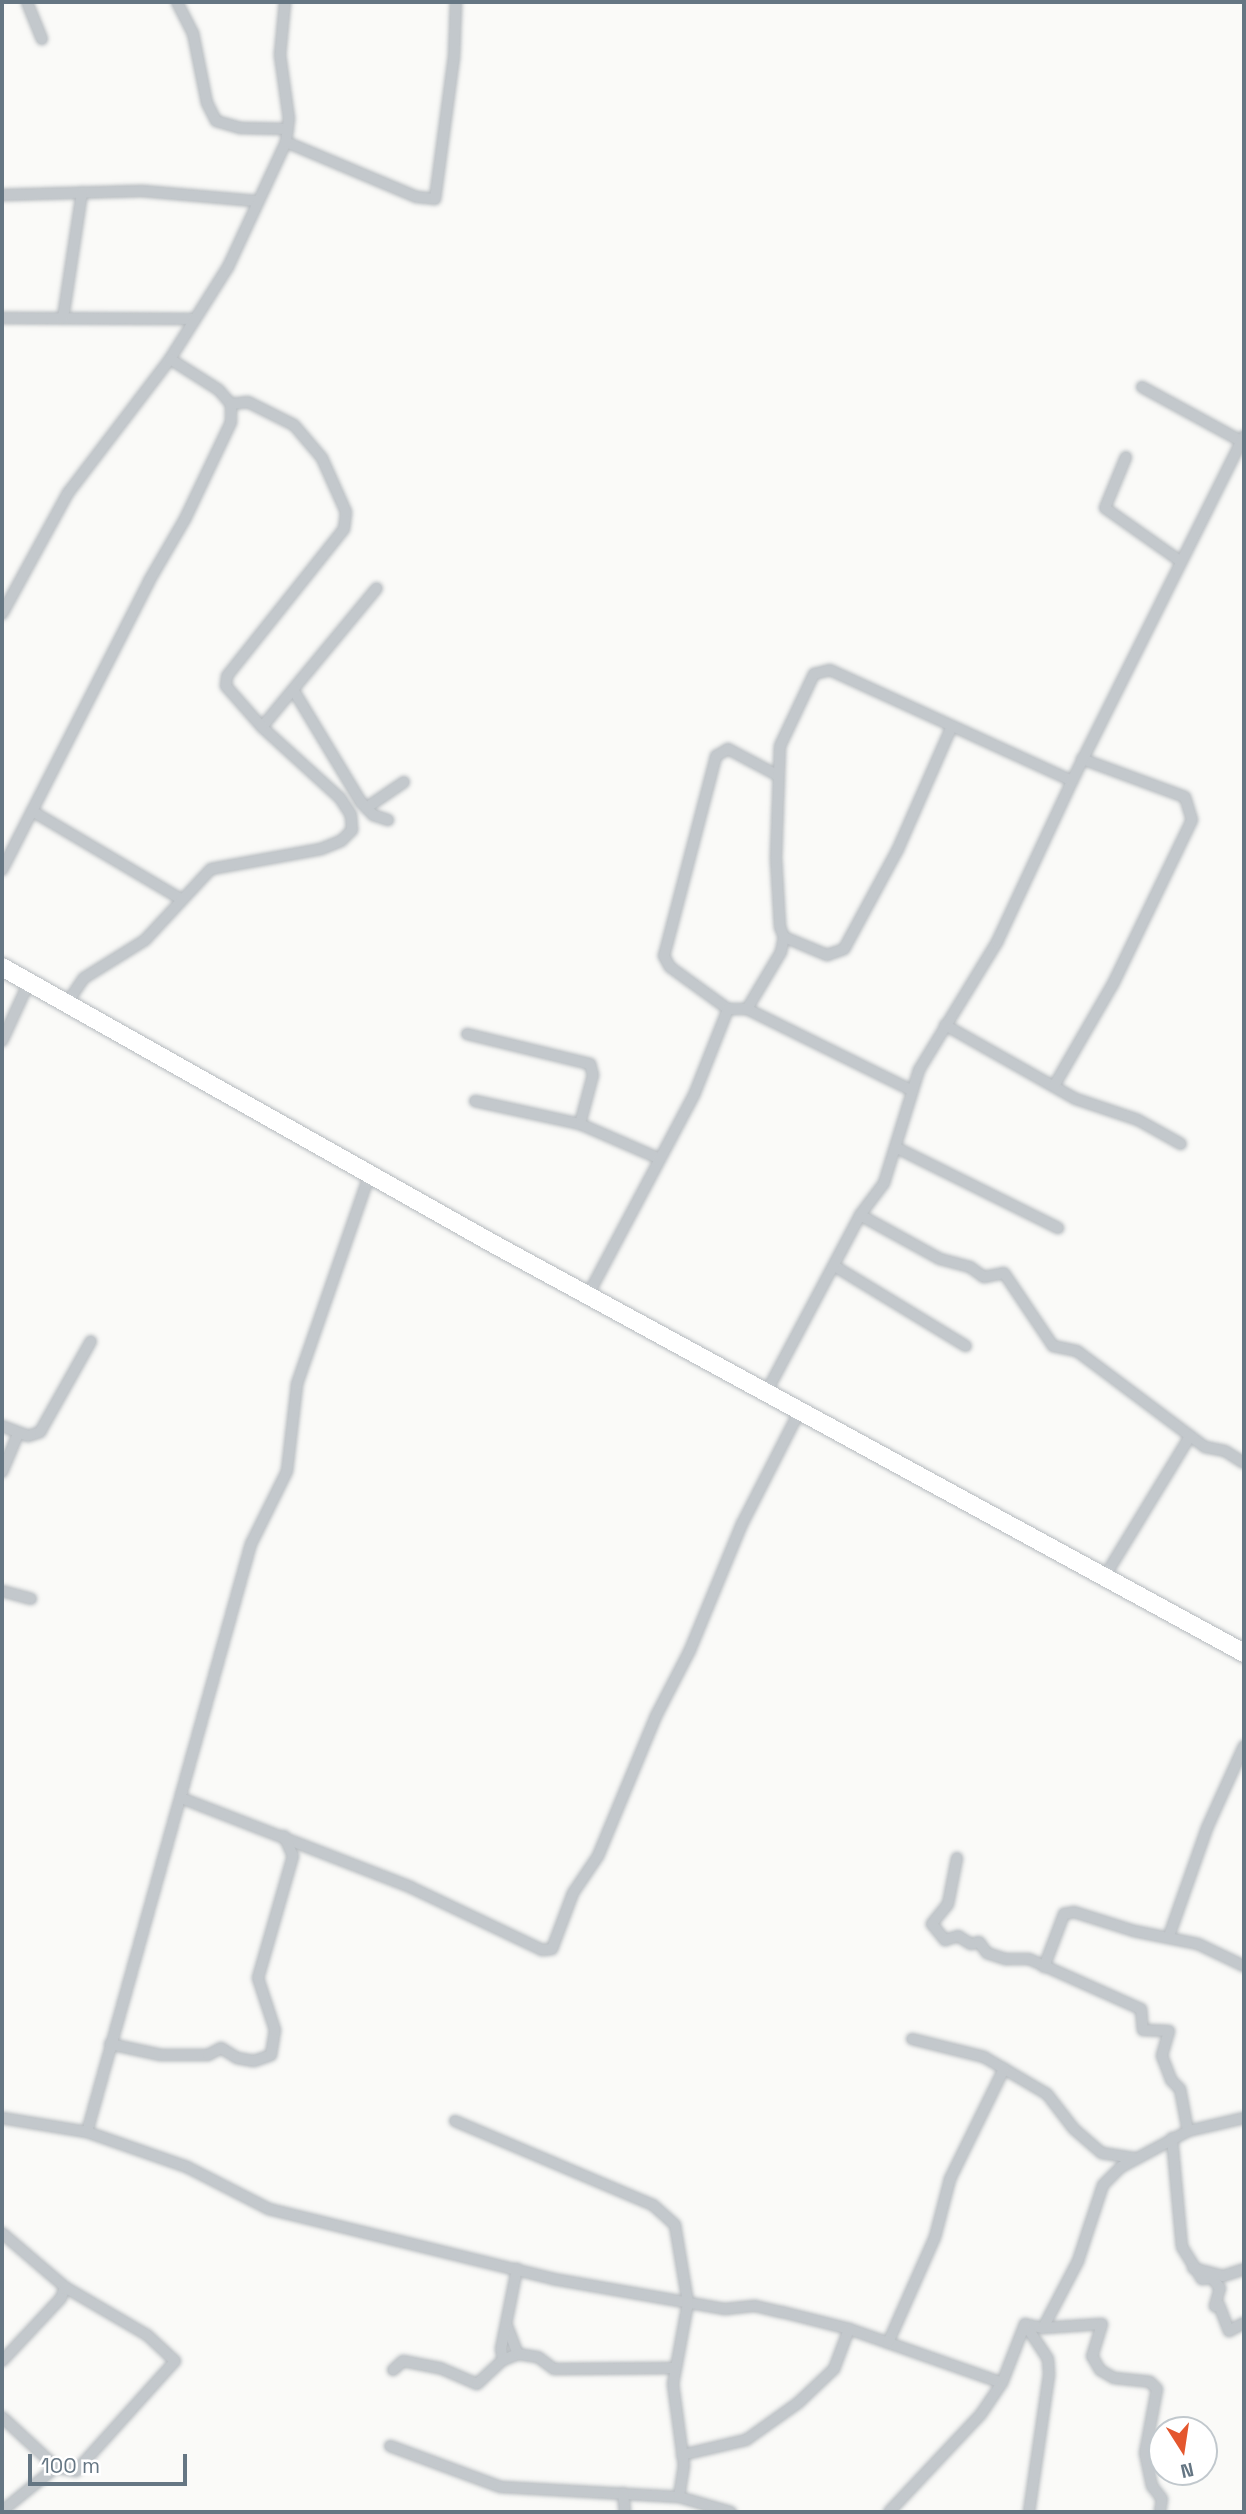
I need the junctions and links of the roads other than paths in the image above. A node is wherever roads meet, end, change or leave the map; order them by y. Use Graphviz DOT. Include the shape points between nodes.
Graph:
graph roads {
  1 [pos="27,2"];
  2 [pos="177,2"];
  3 [pos="285,2"];
  4 [pos="456,2"];
  5 [pos="42,39"];
  6 [pos="288,129"];
  7 [pos="285,142"];
  8 [pos="82,192"];
  9 [pos="2,195"];
  10 [pos="256,201"];
  11 [pos="3,315"];
  12 [pos="64,318"];
  13 [pos="195,319"];
  14 [pos="170,359"];
  15 [pos="1142,387"];
  16 [pos="231,404"];
  17 [pos="1243,438"];
  18 [pos="1126,457"];
  19 [pos="1180,561"];
  20 [pos="377,588"];
  21 [pos="2,614"];
  22 [pos="294,691"];
  23 [pos="262,727"];
  24 [pos="951,728"];
  25 [pos="1082,760"];
  26 [pos="777,775"];
  27 [pos="1072,781"];
  28 [pos="404,782"];
  29 [pos="366,808"];
  30 [pos="32,811"];
  31 [pos="388,820"];
  32 [pos="2,870"];
  33 [pos="181,899"];
  34 [pos="785,937"];
  35 [pos="2,967"];
  36 [pos="29,982"];
  37 [pos="67,1003"];
  38 [pos="728,1009"];
  39 [pos="747,1009"];
  40 [pos="945,1025"];
  41 [pos="467,1034"];
  42 [pos="2,1041"];
  43 [pos="1054,1086"];
  44 [pos="911,1090"];
  45 [pos="475,1101"];
  46 [pos="580,1124"];
  47 [pos="1181,1144"];
  48 [pos="897,1148"];
  49 [pos="658,1158"];
  50 [pos="370,1173"];
  51 [pos="860,1214"];
  52 [pos="1058,1228"];
  53 [pos="836,1267"];
  54 [pos="588,1295"];
  55 [pos="91,1341"];
  56 [pos="966,1346"];
  57 [pos="767,1391"];
  58 [pos="800,1410"];
  59 [pos="2,1426"];
  60 [pos="18,1434"];
  61 [pos="1190,1436"];
  62 [pos="1242,1458"];
  63 [pos="2,1472"];
  64 [pos="1105,1576"];
  65 [pos="2,1591"];
  66 [pos="32,1599"];
  67 [pos="1244,1653"];
  68 [pos="1244,1746"];
  69 [pos="181,1798"];
  70 [pos="284,1836"];
  71 [pos="957,1858"];
  72 [pos="1169,1936"];
  73 [pos="1244,1966"];
  74 [pos="1044,1967"];
  75 [pos="912,2039"];
  76 [pos="110,2044"];
  77 [pos="1004,2069"];
  78 [pos="2,2118"];
  79 [pos="1244,2118"];
  80 [pos="455,2121"];
  81 [pos="1188,2131"];
  82 [pos="87,2132"];
  83 [pos="1172,2138"];
  84 [pos="1134,2158"];
  85 [pos="2,2233"];
  86 [pos="1193,2267"];
  87 [pos="517,2269"];
  88 [pos="1244,2269"];
  89 [pos="65,2287"];
  90 [pos="688,2303"];
  91 [pos="1244,2323"];
  92 [pos="1025,2324"];
  93 [pos="507,2326"];
  94 [pos="1043,2328"];
  95 [pos="849,2329"];
  96 [pos="888,2343"];
  97 [pos="518,2354"];
  98 [pos="503,2360"];
  99 [pos="2,2361"];
  100 [pos="674,2368"];
  101 [pos="393,2371"];
  102 [pos="1002,2383"];
  103 [pos="2,2417"];
  104 [pos="390,2446"];
  105 [pos="681,2455"];
  106 [pos="56,2467"];
  107 [pos="623,2493"];
  108 [pos="679,2497"];
  109 [pos="2,2511"];
  110 [pos="625,2512"];
  111 [pos="731,2512"];
  112 [pos="889,2512"];
  113 [pos="1029,2512"];
  114 [pos="1160,2512"];
  1 -- 5 [label="street"];
  2 -- 6 [label="street" via="193,33 206,103 216,121 241,128"];
  3 -- 6 [label="street" via="280,55"];
  4 -- 7 [label="street" via="454,57 435,199 417,197"];
  6 -- 7 [label="street"];
  7 -- 10 [label="street"];
  8 -- 9 [label="street"];
  8 -- 10 [label="street" via="197,193"];
  8 -- 12 [label="street"];
  10 -- 13 [label="street" via="228,267"];
  11 -- 12 [label="street"];
  12 -- 13 [label="street"];
  13 -- 14 [label="street"];
  14 -- 16 [label="street" via="219,390"];
  14 -- 21 [label="street" via="68,493"];
  15 -- 17 [label="street"];
  16 -- 23 [label="street" via="248,402 294,425 322,458 345,512 344,528 227,676 226,686"];
  16 -- 30 [label="street" via="231,422 186,519 149,581"];
  17 -- 19 [label="street"];
  18 -- 19 [label="street" via="1105,508"];
  19 -- 25 [label="street"];
  20 -- 22 [label="street"];
  22 -- 23 [label="street"];
  22 -- 29 [label="street"];
  23 -- 33 [label="street" via="341,798 351,815 352,830 321,849 211,869"];
  24 -- 26 [label="street" via="830,670 818,670 788,720"];
  24 -- 27 [label="street"];
  24 -- 34 [label="street" via="898,849 844,949 827,955"];
  25 -- 27 [label="street"];
  25 -- 43 [label="street" via="1185,797 1192,820 1113,984"];
  26 -- 34 [label="street" via="777,891"];
  26 -- 38 [label="street" via="728,749 716,756 664,956 670,967"];
  27 -- 40 [label="street" via="997,942"];
  28 -- 29 [label="street"];
  29 -- 31 [label="street"];
  30 -- 32 [label="street"];
  30 -- 33 [label="street"];
  33 -- 37 [label="street" via="145,940 84,978"];
  34 -- 39 [label="street"];
  35 -- 36 [label="main road"];
  36 -- 37 [label="main road"];
  36 -- 42 [label="street"];
  37 -- 50 [label="main road"];
  38 -- 39 [label="street"];
  38 -- 49 [label="street" via="694,1095"];
  39 -- 44 [label="street"];
  40 -- 43 [label="street"];
  40 -- 44 [label="street"];
  41 -- 46 [label="street" via="590,1064 593,1075"];
  43 -- 47 [label="street" via="1076,1099 1138,1120"];
  44 -- 48 [label="street"];
  45 -- 46 [label="street"];
  46 -- 49 [label="street"];
  48 -- 51 [label="street" via="884,1183"];
  48 -- 52 [label="street"];
  49 -- 54 [label="street"];
  50 -- 54 [label="main road"];
  50 -- 69 [label="street" via="297,1384 287,1471 251,1544"];
  51 -- 53 [label="street"];
  51 -- 61 [label="street" via="940,1259 984,1276 1004,1273 1052,1346 1077,1351"];
  53 -- 56 [label="street"];
  53 -- 57 [label="street"];
  54 -- 57 [label="main road"];
  55 -- 60 [label="street" via="40,1432"];
  57 -- 58 [label="main road"];
  58 -- 64 [label="main road"];
  58 -- 70 [label="street" via="742,1524 598,1856 573,1893 552,1949 542,1950 481,1917"];
  59 -- 60 [label="street"];
  60 -- 63 [label="street"];
  61 -- 62 [label="street"];
  61 -- 64 [label="street"];
  64 -- 67 [label="main road"];
  65 -- 66 [label="street"];
  68 -- 72 [label="street" via="1207,1828"];
  69 -- 70 [label="street"];
  69 -- 76 [label="street"];
  70 -- 76 [label="street" via="293,1856 258,1978 275,2030 271,2055 254,2061 221,2048 208,2055 161,2054"];
  71 -- 74 [label="street" via="948,1904 932,1924 945,1940 958,1936 971,1944 979,1942 987,1952 1006,1959 1029,1959"];
  72 -- 73 [label="street"];
  72 -- 74 [label="street" via="1068,1912"];
  74 -- 81 [label="street" via="1141,2009 1143,2029 1169,2031 1162,2056 1171,2080 1180,2089"];
  75 -- 77 [label="street" via="965,2050"];
  76 -- 82 [label="street"];
  77 -- 84 [label="street" via="1047,2094 1074,2129 1102,2153"];
  77 -- 96 [label="street" via="950,2179 936,2237"];
  78 -- 82 [label="street"];
  79 -- 81 [label="street"];
  80 -- 90 [label="street" via="602,2181 668,2215 675,2225"];
  81 -- 83 [label="street"];
  82 -- 87 [label="street" via="195,2171 269,2209"];
  83 -- 84 [label="street"];
  83 -- 86 [label="street" via="1176,2217 1182,2247"];
  84 -- 94 [label="street" via="1103,2185 1078,2261"];
  85 -- 89 [label="street"];
  86 -- 88 [label="street" via="1223,2276"];
  86 -- 91 [label="street" via="1220,2288 1215,2306 1219,2305 1229,2331"];
  87 -- 90 [label="street"];
  87 -- 93 [label="street"];
  89 -- 99 [label="street" via="61,2298"];
  89 -- 106 [label="street" via="147,2335 175,2361 76,2471"];
  90 -- 95 [label="street" via="724,2309 755,2306"];
  90 -- 100 [label="street" via="684,2340"];
  92 -- 94 [label="street"];
  92 -- 102 [label="street"];
  92 -- 113 [label="street" via="1048,2359 1049,2375"];
  93 -- 97 [label="street"];
  93 -- 98 [label="street" via="500,2349"];
  94 -- 114 [label="street" via="1102,2324 1092,2356 1100,2370 1114,2378 1150,2382 1157,2389 1145,2453 1152,2486 1162,2499"];
  95 -- 96 [label="street"];
  95 -- 105 [label="street" via="834,2369 798,2403 740,2443"];
  96 -- 102 [label="street"];
  97 -- 98 [label="street"];
  97 -- 100 [label="street" via="538,2357 554,2369"];
  98 -- 101 [label="street" via="477,2384 440,2368 403,2361"];
  100 -- 105 [label="street" via="673,2408"];
  102 -- 112 [label="street" via="981,2414"];
  103 -- 106 [label="street"];
  104 -- 107 [label="street" via="500,2487"];
  105 -- 108 [label="street"];
  106 -- 109 [label="street"];
  107 -- 108 [label="street"];
  107 -- 110 [label="street"];
  108 -- 111 [label="street"];
}
